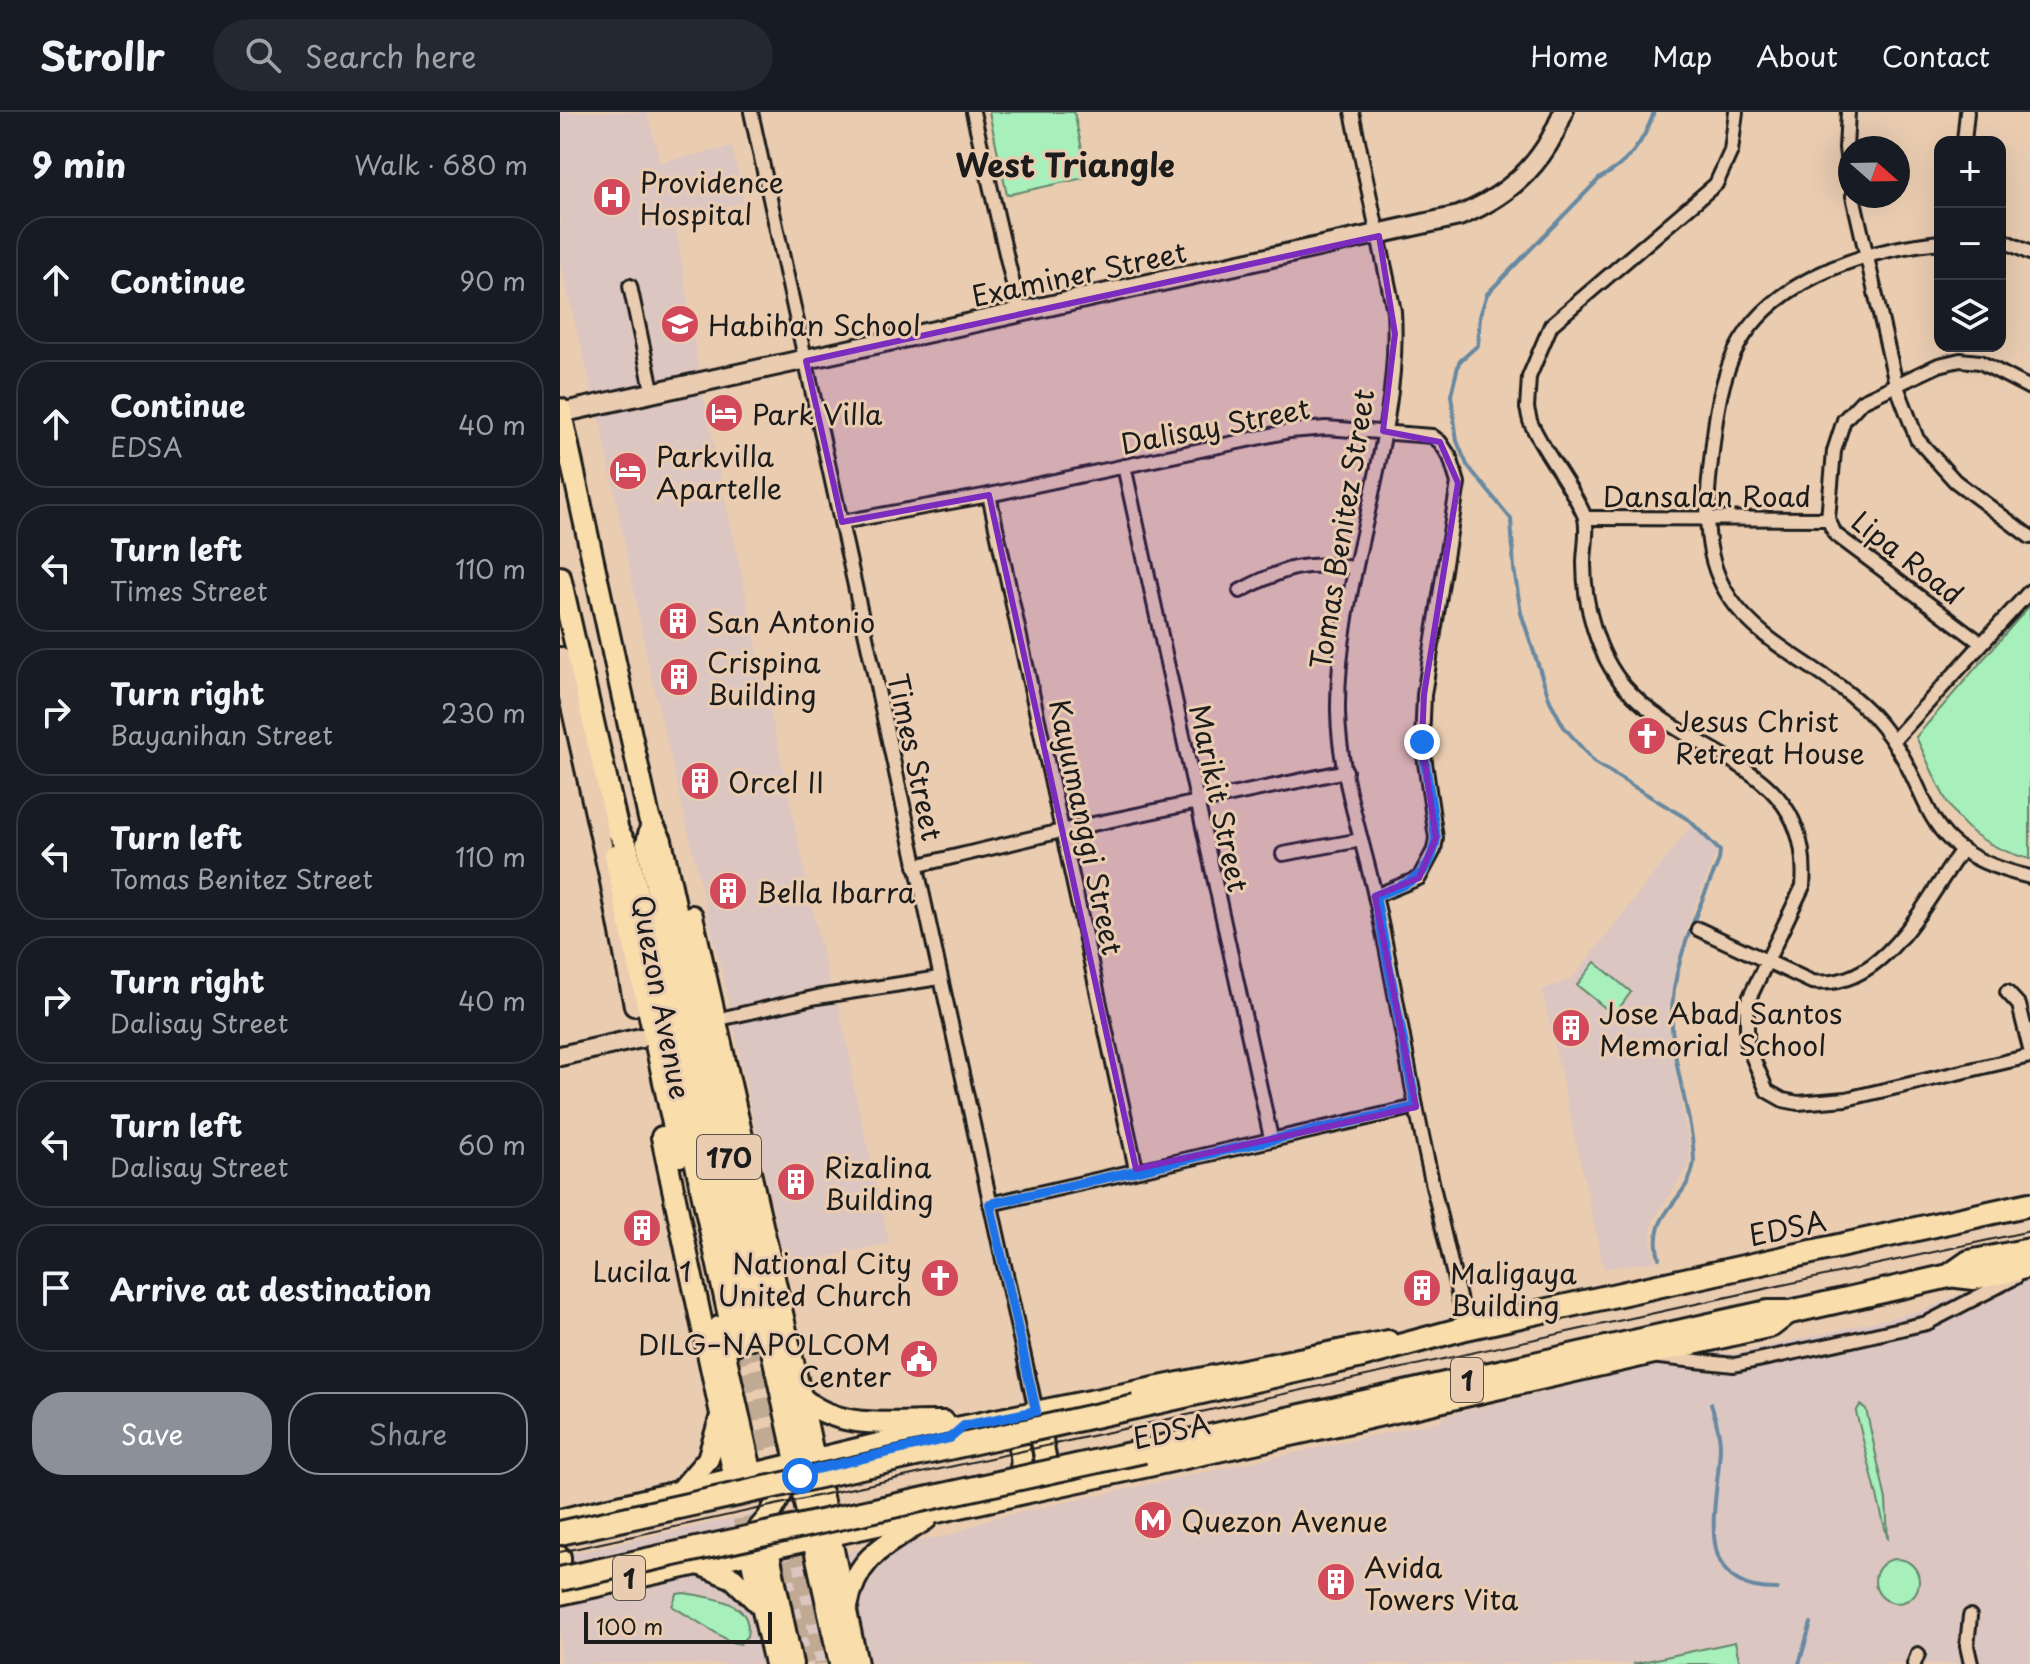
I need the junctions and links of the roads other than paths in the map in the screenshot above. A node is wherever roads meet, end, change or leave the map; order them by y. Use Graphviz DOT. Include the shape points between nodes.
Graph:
graph roads {
  1 [pos="751,112"];
  2 [pos="973,112"];
  3 [pos="1352,112"];
  4 [pos="1563,112"];
  5 [pos="1736,112"];
  6 [pos="1848,112"];
  7 [pos="1967,112"];
  8 [pos="1847,136"];
  9 [pos="1965,136"];
  10 [pos="1856,208"];
  11 [pos="1379,236"];
  12 [pos="2006,242"];
  13 [pos="1934,243"];
  14 [pos="2030,253"];
  15 [pos="1868,256"];
  16 [pos="630,286"];
  17 [pos="1020,314"];
  18 [pos="806,361"];
  19 [pos="1896,384"];
  20 [pos="2030,388"];
  21 [pos="653,394"];
  22 [pos="560,412"];
  23 [pos="1383,431"];
  24 [pos="1124,466"];
  25 [pos="989,495"];
  26 [pos="1705,517"];
  27 [pos="1586,518"];
  28 [pos="1828,519"];
  29 [pos="842,522"];
  30 [pos="2030,537"];
  31 [pos="1355,568"];
  32 [pos="560,577"];
  33 [pos="1240,591"];
  34 [pos="2030,591"];
  35 [pos="1981,643"];
  36 [pos="560,657"];
  37 [pos="1893,741"];
  38 [pos="1346,771"];
  39 [pos="1195,802"];
  40 [pos="651,826"];
  41 [pos="618,831"];
  42 [pos="1064,831"];
  43 [pos="1361,840"];
  44 [pos="664,851"];
  45 [pos="1961,851"];
  46 [pos="1283,854"];
  47 [pos="915,866"];
  48 [pos="609,876"];
  49 [pos="2030,877"];
  50 [pos="1375,896"];
  51 [pos="628,920"];
  52 [pos="1698,929"];
  53 [pos="636,961"];
  54 [pos="1765,962"];
  55 [pos="939,978"];
  56 [pos="2007,992"];
  57 [pos="634,1006"];
  58 [pos="715,1020"];
  59 [pos="641,1038"];
  60 [pos="2030,1049"];
  61 [pos="560,1056"];
  62 [pos="2030,1056"];
  63 [pos="1416,1107"];
  64 [pos="1271,1138"];
  65 [pos="1136,1169"];
  66 [pos="990,1204"];
  67 [pos="2030,1204"];
  68 [pos="2030,1250"];
  69 [pos="2030,1268"];
  70 [pos="1949,1276"];
  71 [pos="1790,1312"];
  72 [pos="1466,1328"];
  73 [pos="1416,1340"];
  74 [pos="1643,1356"];
  75 [pos="801,1397"];
  76 [pos="721,1407"];
  77 [pos="1036,1411"];
  78 [pos="994,1419"];
  79 [pos="964,1426"];
  80 [pos="806,1466"];
  81 [pos="744,1481"];
  82 [pos="1062,1484"];
  83 [pos="683,1488"];
  84 [pos="1009,1495"];
  85 [pos="939,1511"];
  86 [pos="560,1520"];
  87 [pos="560,1533"];
  88 [pos="822,1537"];
  89 [pos="755,1542"];
  90 [pos="560,1557"];
  91 [pos="697,1563"];
  92 [pos="563,1586"];
  93 [pos="762,1608"];
  94 [pos="846,1615"];
  95 [pos="1970,1616"];
  96 [pos="775,1664"];
  97 [pos="792,1664"];
  98 [pos="840,1664"];
  99 [pos="857,1664"];
  100 [pos="1971,1664"];
  1 -- 18 [label="street, Times Street"];
  2 -- 17 [label="street"];
  3 -- 11 [label="street, Tomas Benitez Street"];
  4 -- 11 [label="street, Examiner Street" via="1554,138 1514,186 1485,205"];
  5 -- 27 [label="street" via="1731,151 1716,184 1551,325 1535,356 1526,397 1530,421"];
  6 -- 8 [label="street"];
  7 -- 9 [label="street"];
  10 -- 15 [label="street"];
  11 -- 17 [label="street, Examiner Street"];
  11 -- 23 [label="street, Tomas Benitez Street" via="1395,334"];
  12 -- 14 [label="street"];
  13 -- 15 [label="street"];
  15 -- 19 [label="street"];
  15 -- 26 [label="street" via="1826,268 1794,287 1738,347 1716,421"];
  16 -- 21 [label="street"];
  17 -- 18 [label="street, Examiner Street"];
  18 -- 21 [label="street, Examiner Street"];
  18 -- 29 [label="street, Times Street"];
  19 -- 20 [label="street, Lipa Road" via="1948,362 1970,360"];
  19 -- 28 [label="street, Lipa Road" via="1862,401 1844,420 1834,451"];
  19 -- 30 [label="street" via="1917,439 1934,461"];
  21 -- 22 [label="street, Examiner Street"];
  22 -- 40 [label="main road, Quezon Avenue / 170"];
  23 -- 24 [label="street, Dalisay Street" via="1290,431"];
  23 -- 31 [label="street, Tomas Benitez Street"];
  23 -- 50 [label="street, Dalisay Street" via="1432,436 1440,442 1458,483 1424,695 1422,742 1434,850 1419,878"];
  24 -- 25 [label="street, Dalisay Street"];
  24 -- 39 [label="street, Marikit Street"];
  25 -- 29 [label="street, Dalisay Street"];
  25 -- 42 [label="street, Kayumanggi Street"];
  26 -- 27 [label="street, Dansalan Road"];
  26 -- 28 [label="street, Dansalan Road"];
  26 -- 37 [label="street" via="1714,563 1737,609 1845,689"];
  27 -- 54 [label="street" via="1586,596 1598,639 1619,679 1659,717 1770,789 1798,825 1803,886"];
  28 -- 35 [label="street, Lipa Road" via="1847,544"];
  29 -- 47 [label="street, Times Street"];
  31 -- 33 [label="street" via="1309,563"];
  31 -- 38 [label="street, Tomas Benitez Street" via="1342,640 1338,714"];
  32 -- 41 [label="main road, Quezon Avenue / 170"];
  34 -- 35 [label="street"];
  35 -- 37 [label="street"];
  36 -- 48 [label="street, Quezon Avenue / 170"];
  37 -- 45 [label="street" via="1931,818"];
  38 -- 39 [label="street"];
  38 -- 43 [label="street, Tomas Benitez Street"];
  39 -- 42 [label="street"];
  39 -- 64 [label="street, Marikit Street"];
  40 -- 41 [label="main road, Quezon Avenue / 170" via="647,843 744,1341 627,846"];
  40 -- 44 [label="main road, Quezon Avenue / 170"];
  41 -- 51 [label="main road, Quezon Avenue / 170" via="614,848"];
  42 -- 47 [label="street"];
  42 -- 65 [label="street, Kayumanggi Street"];
  43 -- 46 [label="street"];
  43 -- 50 [label="street, Tomas Benitez Street"];
  44 -- 58 [label="main road, Quezon Avenue / 170" via="684,882"];
  44 -- 80 [label="main road, Quezon Avenue / 170"];
  45 -- 49 [label="street"];
  45 -- 54 [label="street" via="1896,943 1855,978 1812,982"];
  47 -- 55 [label="street, Times Street"];
  48 -- 51 [label="main road"];
  48 -- 57 [label="street, Quezon Avenue / 170"];
  50 -- 63 [label="street, Tomas Benitez Street"];
  51 -- 53 [label="main road, Quezon Avenue / 170"];
  52 -- 54 [label="street"];
  53 -- 57 [label="main road"];
  53 -- 81 [label="main road, Quezon Avenue / 170"];
  54 -- 62 [label="street" via="1747,1003 1745,1033 1763,1086 1783,1100 1846,1099"];
  55 -- 58 [label="street"];
  55 -- 66 [label="street, Times Street"];
  56 -- 60 [label="street" via="2019,1005"];
  57 -- 59 [label="main road, Quezon Avenue / 170"];
  58 -- 75 [label="main road, Quezon Avenue / 170"];
  59 -- 61 [label="street"];
  59 -- 76 [label="main road, Quezon Avenue / 170"];
  63 -- 64 [label="street"];
  63 -- 72 [label="street, Tomas Benitez Street"];
  64 -- 65 [label="street"];
  65 -- 66 [label="street"];
  66 -- 77 [label="street, Times Street"];
  67 -- 72 [label="highway, EDSA / 1"];
  68 -- 70 [label="highway, EDSA / 1" via="1969,1262"];
  69 -- 70 [label="main road, EDSA / 1" via="1974,1279"];
  69 -- 74 [label="street" via="1927,1323 1734,1365"];
  70 -- 71 [label="highway, EDSA / 1"];
  71 -- 74 [label="main road, EDSA / 1" via="1772,1326"];
  71 -- 92 [label="highway, EDSA / 1, bridge" via="1768,1312 1144,1451"];
  72 -- 73 [label="highway, EDSA / 1"];
  73 -- 77 [label="main road, EDSA / 1" via="1351,1346"];
  73 -- 87 [label="highway, EDSA / 1, bridge"];
  74 -- 82 [label="main road, EDSA / 1"];
  75 -- 79 [label="main road" via="839,1420"];
  75 -- 80 [label="main road, Quezon Avenue / 170"];
  76 -- 81 [label="main road, Quezon Avenue / 170"];
  76 -- 83 [label="main road" via="712,1452"];
  77 -- 78 [label="main road, EDSA / 1"];
  77 -- 82 [label="main road" via="1047,1467"];
  78 -- 79 [label="main road, EDSA / 1"];
  78 -- 84 [label="main road" via="1010,1431 1022,1457 1020,1477"];
  79 -- 80 [label="main road, EDSA / 1"];
  80 -- 81 [label="main road, EDSA / 1"];
  80 -- 88 [label="main road, Quezon Avenue / 170"];
  80 -- 89 [label="main road"];
  81 -- 83 [label="main road, EDSA / 1"];
  82 -- 84 [label="main road, EDSA / 1"];
  83 -- 86 [label="main road, EDSA / 1"];
  84 -- 85 [label="main road, EDSA / 1"];
  85 -- 88 [label="main road, EDSA / 1"];
  85 -- 94 [label="main road" via="863,1563"];
  88 -- 89 [label="main road, EDSA / 1"];
  88 -- 94 [label="main road, Quezon Avenue / 170"];
  88 -- 98 [label="main road, Quezon Avenue / 170"];
  89 -- 91 [label="main road, EDSA / 1"];
  89 -- 92 [label="main road"];
  89 -- 93 [label="main road"];
  89 -- 97 [label="main road"];
  90 -- 92 [label="main road"];
  91 -- 92 [label="main road, EDSA / 1"];
  91 -- 93 [label="main road" via="733,1578"];
  93 -- 96 [label="main road"];
  94 -- 99 [label="main road, Quezon Avenue / 170"];
  95 -- 100 [label="street"];
}
